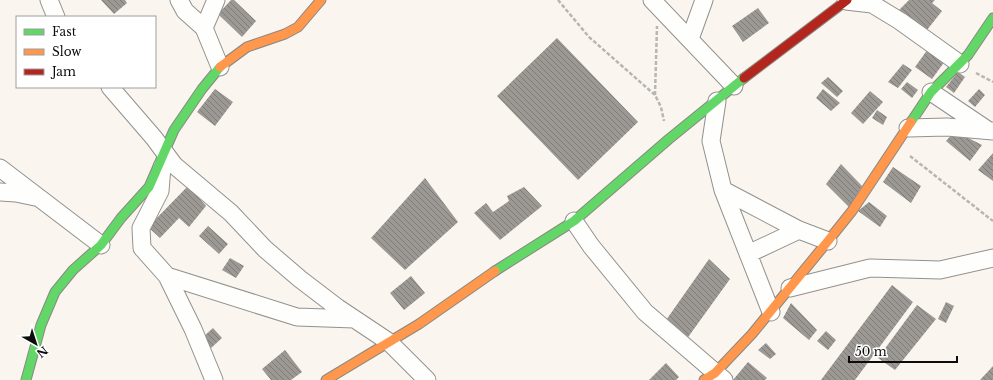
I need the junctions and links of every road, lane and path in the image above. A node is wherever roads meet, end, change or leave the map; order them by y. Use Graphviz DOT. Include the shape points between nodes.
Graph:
graph roads {
  1 [pos="49,0"];
  2 [pos="179,0"];
  3 [pos="216,0"];
  4 [pos="321,0"];
  5 [pos="558,0"];
  6 [pos="704,0"];
  7 [pos="845,0"];
  8 [pos="653,1"];
  9 [pos="56,16"];
  10 [pos="993,18"];
  11 [pos="204,28"];
  12 [pos="690,40"];
  13 [pos="960,64"];
  14 [pos="220,67"];
  15 [pos="734,86"];
  16 [pos="111,88"];
  17 [pos="931,92"];
  18 [pos="655,95"];
  19 [pos="717,101"];
  20 [pos="908,128"];
  21 [pos="991,132"];
  22 [pos="669,138"];
  23 [pos="896,146"];
  24 [pos="164,153"];
  25 [pos="0,168"];
  26 [pos="723,190"];
  27 [pos="0,192"];
  28 [pos="41,199"];
  29 [pos="574,221"];
  30 [pos="993,221"];
  31 [pos="799,230"];
  32 [pos="828,241"];
  33 [pos="101,244"];
  34 [pos="748,254"];
  35 [pos="993,258"];
  36 [pos="167,276"];
  37 [pos="790,288"];
  38 [pos="771,312"];
  39 [pos="354,319"];
  40 [pos="389,342"];
  41 [pos="714,378"];
  42 [pos="26,380"];
  43 [pos="214,380"];
  44 [pos="326,380"];
  45 [pos="427,380"];
  1 -- 9 [label="street"];
  2 -- 11 [label="street" via="185,11"];
  3 -- 11 [label="street"];
  4 -- 14 [label="street" via="298,27 247,47"];
  5 -- 18 [label="path" via="589,37"];
  6 -- 12 [label="street"];
  7 -- 13 [label="street" via="872,4 900,20"];
  7 -- 15 [label="street"];
  8 -- 12 [label="street"];
  8 -- 18 [label="path" via="657,22 654,55"];
  10 -- 13 [label="street"];
  11 -- 14 [label="street"];
  12 -- 15 [label="street"];
  13 -- 17 [label="street"];
  14 -- 24 [label="street" via="187,109"];
  15 -- 19 [label="street"];
  16 -- 24 [label="street"];
  17 -- 20 [label="street"];
  17 -- 21 [label="street"];
  18 -- 22 [label="path"];
  19 -- 22 [label="street"];
  19 -- 26 [label="street" via="711,141"];
  20 -- 21 [label="street" via="947,127"];
  20 -- 23 [label="street"];
  22 -- 29 [label="street"];
  23 -- 30 [label="path"];
  23 -- 32 [label="street" via="852,211"];
  24 -- 33 [label="street" via="149,187"];
  24 -- 36 [label="street" via="160,191 141,228 142,248"];
  24 -- 39 [label="street" via="174,165 232,213 265,248 300,279"];
  25 -- 28 [label="street"];
  26 -- 31 [label="street"];
  26 -- 34 [label="street"];
  27 -- 28 [label="street"];
  28 -- 33 [label="street"];
  29 -- 40 [label="street"];
  29 -- 41 [label="street" via="645,312"];
  31 -- 32 [label="street"];
  31 -- 34 [label="street"];
  32 -- 37 [label="street"];
  33 -- 42 [label="street" via="73,270 55,292 42,325"];
  34 -- 38 [label="street"];
  35 -- 37 [label="street" via="940,270 870,268"];
  36 -- 39 [label="street" via="297,317"];
  36 -- 43 [label="street"];
  37 -- 38 [label="street"];
  38 -- 41 [label="street"];
  39 -- 40 [label="street"];
  40 -- 44 [label="street"];
  40 -- 45 [label="street"];
}
